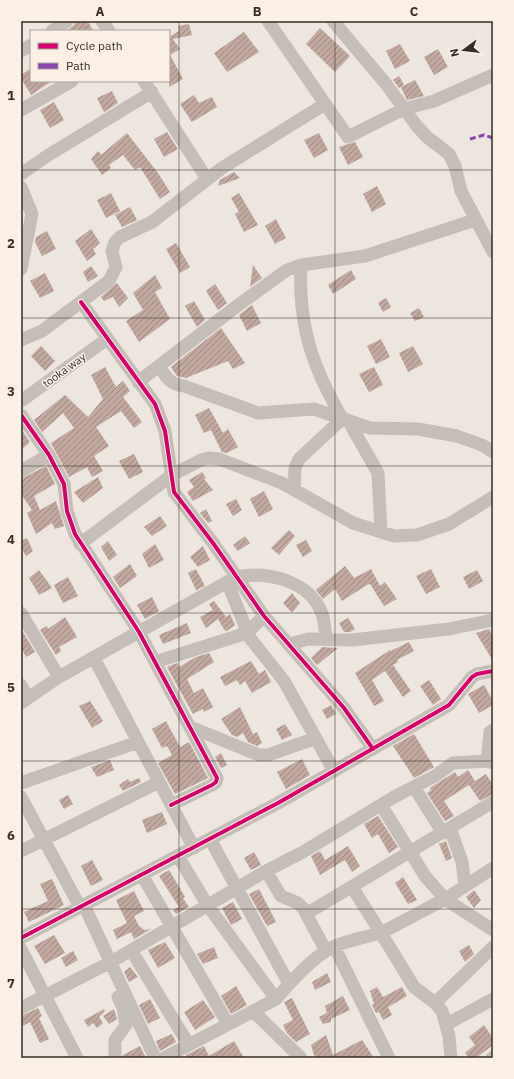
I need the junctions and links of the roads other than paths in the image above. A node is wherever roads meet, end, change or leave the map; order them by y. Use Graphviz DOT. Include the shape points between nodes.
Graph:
graph roads {
  1 [pos="67,21"];
  2 [pos="102,21"];
  3 [pos="268,21"];
  4 [pos="332,21"];
  5 [pos="54,30"];
  6 [pos="108,30"];
  7 [pos="30,46"];
  8 [pos="21,50"];
  9 [pos="493,75"];
  10 [pos="70,82"];
  11 [pos="148,86"];
  12 [pos="325,104"];
  13 [pos="404,109"];
  14 [pos="21,110"];
  15 [pos="21,174"];
  16 [pos="207,179"];
  17 [pos="21,187"];
  18 [pos="475,220"];
  19 [pos="493,252"];
  20 [pos="301,265"];
  21 [pos="21,269"];
  22 [pos="81,302"];
  23 [pos="107,339"];
  24 [pos="21,340"];
  25 [pos="159,366"];
  26 [pos="138,382"];
  27 [pos="21,401"];
  28 [pos="21,415"];
  29 [pos="345,419"];
  30 [pos="493,452"];
  31 [pos="49,455"];
  32 [pos="21,471"];
  33 [pos="172,475"];
  34 [pos="294,490"];
  35 [pos="493,497"];
  36 [pos="381,531"];
  37 [pos="80,544"];
  38 [pos="231,580"];
  39 [pos="21,613"];
  40 [pos="264,616"];
  41 [pos="493,620"];
  42 [pos="139,632"];
  43 [pos="248,633"];
  44 [pos="326,639"];
  45 [pos="290,644"];
  46 [pos="94,658"];
  47 [pos="155,662"];
  48 [pos="493,671"];
  49 [pos="59,677"];
  50 [pos="21,685"];
  51 [pos="24,700"];
  52 [pos="190,727"];
  53 [pos="493,730"];
  54 [pos="316,738"];
  55 [pos="138,742"];
  56 [pos="373,749"];
  57 [pos="490,762"];
  58 [pos="334,771"];
  59 [pos="159,782"];
  60 [pos="21,783"];
  61 [pos="414,787"];
  62 [pos="21,797"];
  63 [pos="493,802"];
  64 [pos="381,804"];
  65 [pos="171,805"];
  66 [pos="446,830"];
  67 [pos="43,838"];
  68 [pos="210,839"];
  69 [pos="194,848"];
  70 [pos="21,850"];
  71 [pos="411,852"];
  72 [pos="178,856"];
  73 [pos="493,868"];
  74 [pos="266,871"];
  75 [pos="142,875"];
  76 [pos="465,886"];
  77 [pos="352,887"];
  78 [pos="237,888"];
  79 [pos="445,899"];
  80 [pos="82,906"];
  81 [pos="208,906"];
  82 [pos="306,914"];
  83 [pos="173,926"];
  84 [pos="493,930"];
  85 [pos="381,933"];
  86 [pos="21,938"];
  87 [pos="493,947"];
  88 [pos="330,948"];
  89 [pos="21,949"];
  90 [pos="131,950"];
  91 [pos="109,963"];
  92 [pos="289,984"];
  93 [pos="45,996"];
  94 [pos="276,999"];
  95 [pos="493,999"];
  96 [pos="435,1003"];
  97 [pos="21,1008"];
  98 [pos="254,1012"];
  99 [pos="228,1024"];
  100 [pos="447,1024"];
  101 [pos="189,1045"];
  102 [pos="77,1058"];
  103 [pos="115,1058"];
  104 [pos="155,1058"];
  105 [pos="164,1058"];
  106 [pos="301,1058"];
  107 [pos="389,1058"];
  108 [pos="451,1058"];
  1 -- 5 [label="street"];
  2 -- 6 [label="street"];
  3 -- 12 [label="street"];
  4 -- 13 [label="street"];
  7 -- 8 [label="street"];
  9 -- 13 [label="street" via="434,101"];
  10 -- 14 [label="street"];
  11 -- 15 [label="street"];
  11 -- 16 [label="street"];
  12 -- 13 [label="street" via="348,137"];
  12 -- 16 [label="street"];
  13 -- 18 [label="street" via="427,137 449,154 455,166 461,191"];
  16 -- 22 [label="street" via="152,222 120,237 112,251 116,267 110,280"];
  17 -- 21 [label="street" via="32,214"];
  18 -- 19 [label="street"];
  18 -- 20 [label="street" via="365,256"];
  20 -- 25 [label="street" via="287,270"];
  20 -- 29 [label="street" via="301,304 308,337 320,377"];
  22 -- 23 [label="street"];
  22 -- 24 [label="street" via="42,331"];
  23 -- 26 [label="street"];
  23 -- 27 [label="street, tooka way"];
  25 -- 26 [label="street"];
  25 -- 29 [label="street" via="169,381 176,385 258,413 309,408"];
  26 -- 33 [label="street" via="159,413"];
  28 -- 31 [label="street"];
  29 -- 30 [label="street" via="370,428 438,431 482,445"];
  29 -- 34 [label="street" via="299,459 295,468"];
  29 -- 36 [label="street" via="378,473"];
  31 -- 32 [label="street"];
  31 -- 37 [label="street" via="64,484 67,511"];
  33 -- 34 [label="street" via="201,460 214,459 282,483"];
  33 -- 37 [label="street"];
  33 -- 38 [label="street" via="174,492"];
  34 -- 36 [label="street" via="353,523"];
  35 -- 36 [label="street" via="449,524 417,535 394,536"];
  37 -- 42 [label="street"];
  38 -- 40 [label="street"];
  38 -- 42 [label="street"];
  38 -- 43 [label="street" via="230,589"];
  38 -- 44 [label="street" via="252,574 289,581 316,602 323,615"];
  39 -- 49 [label="street"];
  40 -- 43 [label="street"];
  40 -- 45 [label="street"];
  41 -- 44 [label="street" via="449,629 352,640"];
  42 -- 46 [label="street"];
  42 -- 47 [label="street"];
  43 -- 47 [label="street"];
  43 -- 54 [label="street" via="284,681"];
  44 -- 45 [label="street" via="308,639"];
  45 -- 56 [label="street" via="344,708"];
  46 -- 49 [label="street"];
  46 -- 55 [label="street"];
  47 -- 52 [label="street"];
  48 -- 56 [label="street" via="472,677 449,705"];
  49 -- 51 [label="street"];
  50 -- 51 [label="street"];
  52 -- 54 [label="street" via="259,755 268,755"];
  52 -- 65 [label="street" via="217,778 212,785"];
  53 -- 57 [label="street" via="490,732"];
  54 -- 58 [label="street"];
  55 -- 59 [label="street"];
  55 -- 60 [label="street"];
  56 -- 58 [label="street"];
  57 -- 61 [label="street" via="453,763"];
  58 -- 68 [label="street"];
  59 -- 65 [label="street"];
  59 -- 67 [label="street"];
  61 -- 64 [label="street"];
  61 -- 66 [label="street"];
  62 -- 67 [label="street"];
  63 -- 66 [label="street"];
  64 -- 71 [label="street"];
  64 -- 74 [label="street" via="303,852"];
  65 -- 69 [label="street"];
  66 -- 71 [label="street"];
  66 -- 76 [label="street" via="462,862"];
  67 -- 70 [label="street"];
  67 -- 80 [label="street"];
  68 -- 69 [label="street"];
  68 -- 78 [label="street"];
  69 -- 72 [label="street"];
  71 -- 77 [label="street"];
  71 -- 79 [label="street" via="425,876"];
  72 -- 75 [label="street"];
  72 -- 81 [label="street"];
  73 -- 76 [label="street"];
  74 -- 78 [label="street"];
  74 -- 82 [label="street" via="281,896 298,903"];
  75 -- 80 [label="street"];
  75 -- 83 [label="street"];
  76 -- 79 [label="street"];
  77 -- 82 [label="street"];
  77 -- 85 [label="street"];
  78 -- 81 [label="street"];
  78 -- 92 [label="street"];
  79 -- 84 [label="street"];
  79 -- 85 [label="street"];
  80 -- 86 [label="street"];
  80 -- 91 [label="street"];
  81 -- 83 [label="street"];
  81 -- 94 [label="street"];
  82 -- 88 [label="street"];
  83 -- 90 [label="street"];
  83 -- 99 [label="street"];
  85 -- 88 [label="street"];
  85 -- 96 [label="street" via="414,987"];
  87 -- 96 [label="street"];
  88 -- 92 [label="street"];
  88 -- 107 [label="street"];
  89 -- 93 [label="street"];
  90 -- 91 [label="street"];
  90 -- 101 [label="street"];
  91 -- 93 [label="street"];
  91 -- 103 [label="street" via="110,978 123,1008 126,1026 115,1040"];
  91 -- 104 [label="street"];
  92 -- 94 [label="street"];
  93 -- 97 [label="street"];
  93 -- 102 [label="street"];
  94 -- 98 [label="street"];
  95 -- 100 [label="street"];
  96 -- 100 [label="street" via="442,1011"];
  98 -- 99 [label="street"];
  98 -- 106 [label="street"];
  99 -- 101 [label="street"];
  100 -- 108 [label="street"];
  101 -- 105 [label="street"];
}
